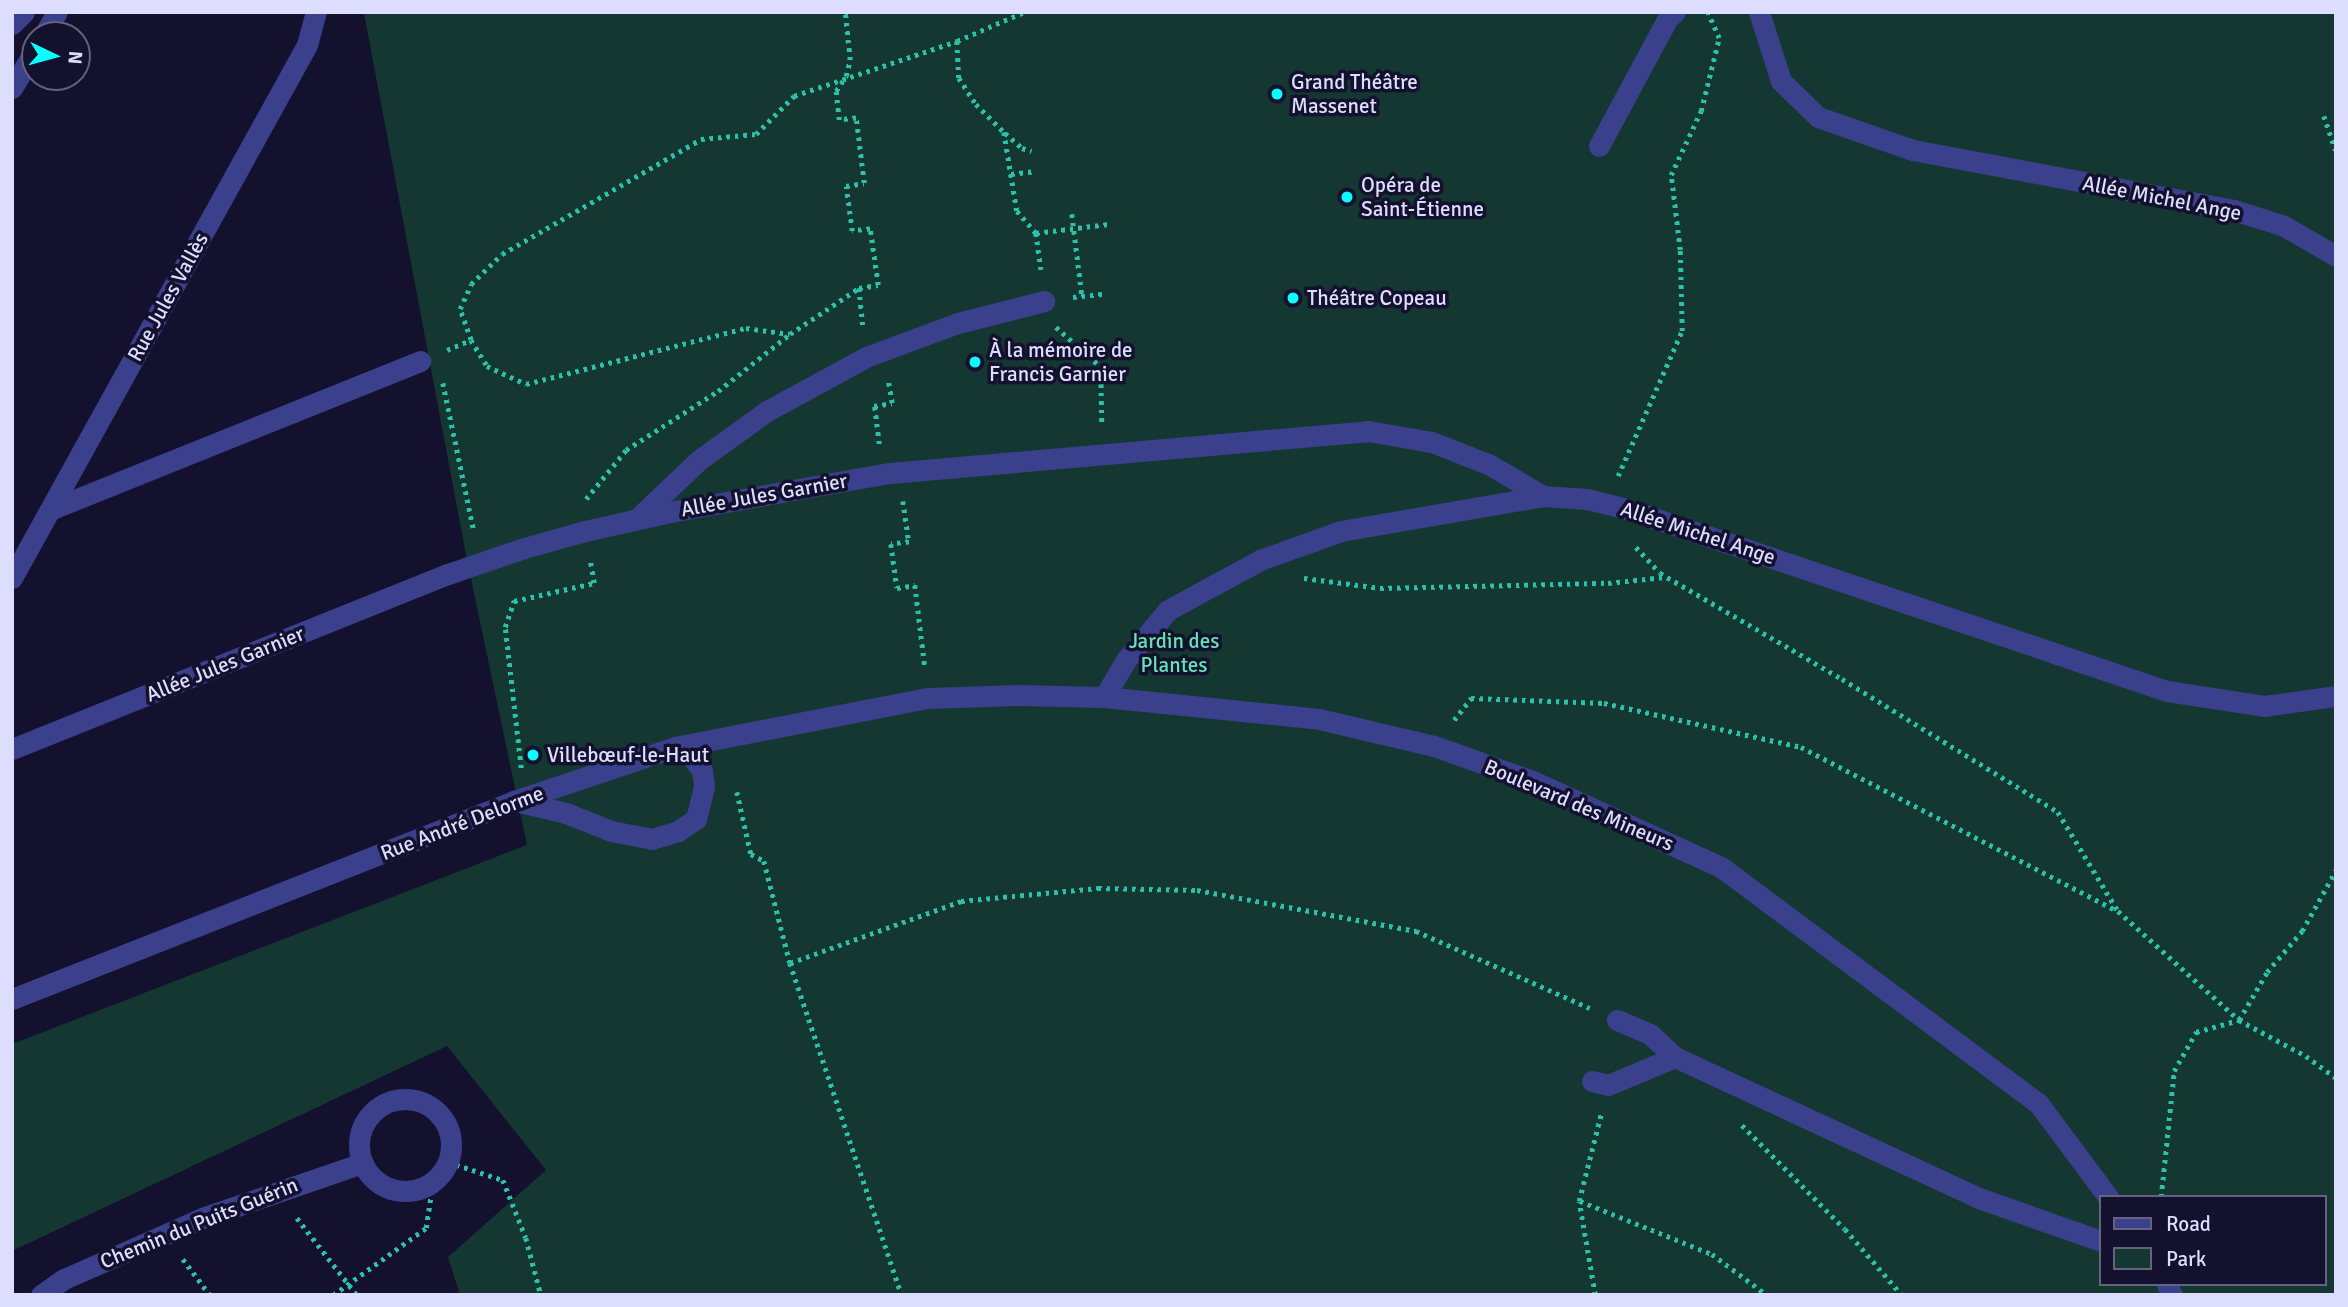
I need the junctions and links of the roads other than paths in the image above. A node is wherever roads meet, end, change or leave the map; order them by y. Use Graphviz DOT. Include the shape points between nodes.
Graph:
graph roads {
  1 [pos="24,12"];
  2 [pos="316,12"];
  3 [pos="1675,12"];
  4 [pos="1759,12"];
  5 [pos="12,24"];
  6 [pos="1599,146"];
  7 [pos="2336,256"];
  8 [pos="1043,291"];
  9 [pos="420,361"];
  10 [pos="1543,496"];
  11 [pos="52,509"];
  12 [pos="637,519"];
  13 [pos="12,578"];
  14 [pos="2336,695"];
  15 [pos="1104,697"];
  16 [pos="928,698"];
  17 [pos="675,747"];
  18 [pos="12,749"];
  19 [pos="519,799"];
  20 [pos="12,999"];
  21 [pos="1617,1020"];
  22 [pos="1675,1057"];
  23 [pos="1600,1083"];
  24 [pos="363,1163"];
  25 [pos="2107,1195"];
  26 [pos="2100,1241"];
  27 [pos="41,1295"];
  1 -- 5 [label="street"];
  2 -- 11 [label="street, Rue Jules Vallès" via="307,46"];
  3 -- 6 [label="street"];
  4 -- 7 [label="street, Allée Michel Ange" via="1781,81 1818,117 1913,150 2234,210 2284,226"];
  8 -- 12 [label="street" via="866,357 767,411 699,460"];
  9 -- 11 [label="street"];
  10 -- 12 [label="street, Allée Jules Garnier" via="1490,464 1432,443 1368,431 890,473"];
  10 -- 14 [label="street, Allée Michel Ange" via="1587,499 1627,509 2167,691 2264,706"];
  10 -- 15 [label="street, Allée Michel Ange" via="1340,531 1252,564 1168,610 1126,660"];
  11 -- 13 [label="street, Rue Jules Vallès"];
  12 -- 18 [label="street, Allée Jules Garnier" via="480,564"];
  15 -- 16 [label="street, Boulevard des Mineurs"];
  15 -- 25 [label="street, Boulevard des Mineurs" via="1319,719 1434,746 1535,782 1721,867 2038,1103"];
  16 -- 17 [label="street, Rue André Delorme"];
  17 -- 19 [label="street, Rue André Delorme"];
  17 -- 19 [label="street" via="689,754 702,770 705,786 696,819 678,831 652,839 611,831"];
  19 -- 20 [label="street, Rue André Delorme"];
  21 -- 22 [label="street" via="1650,1034"];
  22 -- 23 [label="street"];
  22 -- 26 [label="street" via="1976,1197"];
  24 -- 24 [label="street" via="359,1140 367,1118 386,1103 409,1099 432,1107 447,1126 448,1162 433,1181 412,1191 388,1188 369,1174"];
  24 -- 27 [label="street, Chemin du Puits Guérin" via="165,1234 64,1279"];
}
